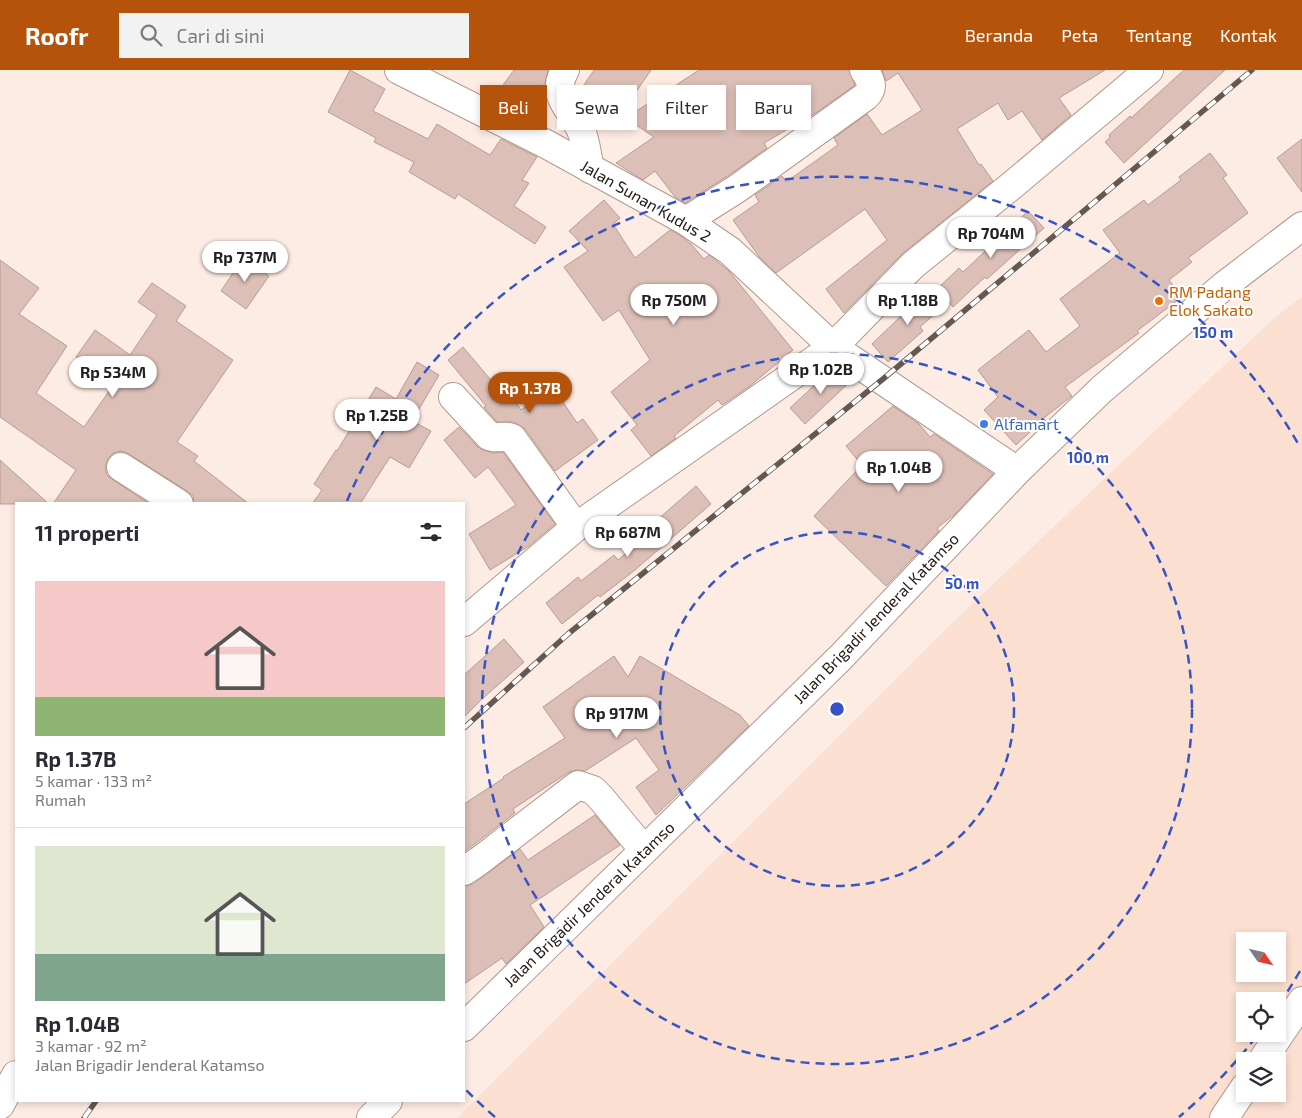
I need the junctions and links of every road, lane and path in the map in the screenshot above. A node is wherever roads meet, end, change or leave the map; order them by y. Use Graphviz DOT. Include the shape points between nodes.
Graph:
graph roads {
  1 [pos="399,70"];
  2 [pos="565,70"];
  3 [pos="864,70"];
  4 [pos="1149,70"];
  5 [pos="590,169"];
  6 [pos="686,221"];
  7 [pos="1302,226"];
  8 [pos="833,347"];
  9 [pos="453,397"];
  10 [pos="121,467"];
  11 [pos="1017,471"];
  12 [pos="176,502"];
  13 [pos="576,528"];
  14 [pos="465,621"];
  15 [pos="644,850"];
  16 [pos="465,870"];
  17 [pos="1302,1001"];
  18 [pos="465,1026"];
  19 [pos="1268,1052"];
  20 [pos="15,1078"];
  21 [pos="1236,1100"];
  22 [pos="387,1102"];
  23 [pos="0,1105"];
  24 [pos="371,1118"];
  25 [pos="1224,1118"];
  1 -- 5 [label="main road, Jalan Sunan Kudus 2"];
  2 -- 5 [label="main road" via="559,87 560,96 582,132"];
  3 -- 6 [label="main road" via="872,85 866,96 738,188"];
  4 -- 8 [label="main road" via="913,265"];
  5 -- 6 [label="main road, Jalan Sunan Kudus 2"];
  6 -- 8 [label="main road, Jalan Sunan Kudus 2" via="730,251"];
  7 -- 11 [label="main road, Jalan Brigadir Jenderal Katamso" via="1225,285 1102,389"];
  8 -- 11 [label="main road, Jalan Sunan Kudus 2"];
  8 -- 13 [label="main road"];
  9 -- 13 [label="main road" via="489,436 512,438"];
  10 -- 12 [label="main road"];
  11 -- 15 [label="main road, Jalan Brigadir Jenderal Katamso" via="840,657"];
  13 -- 14 [label="main road"];
  15 -- 16 [label="main road" via="601,798 593,790 578,784"];
  15 -- 18 [label="main road, Jalan Brigadir Jenderal Katamso"];
  17 -- 19 [label="main road"];
  20 -- 23 [label="main road"];
  21 -- 25 [label="main road"];
  22 -- 24 [label="main road"];
}
